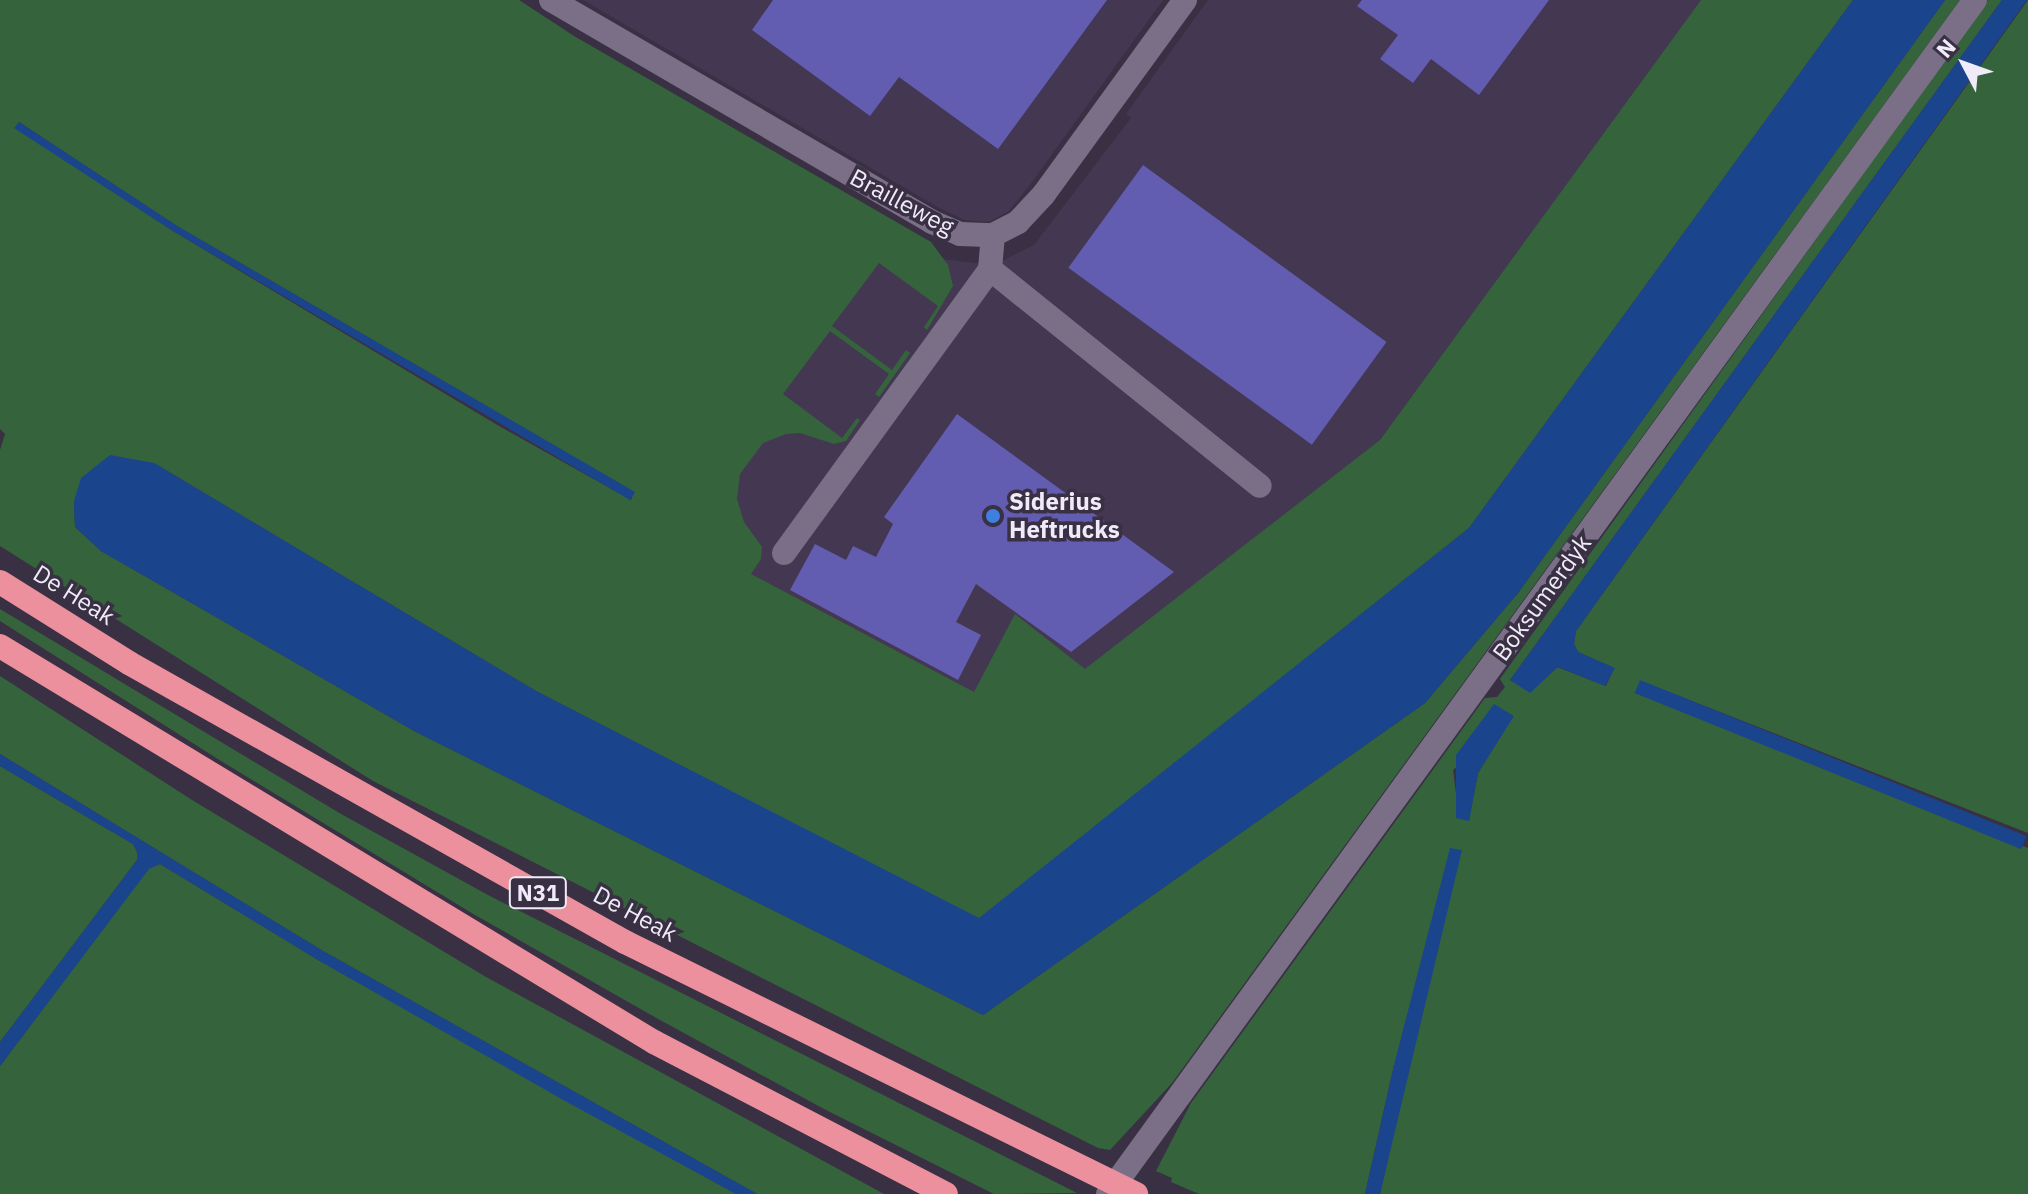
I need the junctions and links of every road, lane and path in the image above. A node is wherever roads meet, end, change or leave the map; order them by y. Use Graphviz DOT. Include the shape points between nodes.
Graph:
graph roads {
  1 [pos="551,0"];
  2 [pos="1185,0"];
  3 [pos="1975,0"];
  4 [pos="993,235"];
  5 [pos="990,269"];
  6 [pos="1260,486"];
  7 [pos="784,553"];
  8 [pos="0,582"];
  9 [pos="0,646"];
  10 [pos="946,1194"];
  11 [pos="1108,1194"];
  12 [pos="1136,1194"];
  1 -- 4 [label="street, Brailleweg" via="932,222 960,234"];
  2 -- 4 [label="street" via="1044,194 1018,222"];
  3 -- 11 [label="street, Boksumerdyk"];
  4 -- 5 [label="street"];
  5 -- 6 [label="street"];
  5 -- 7 [label="street"];
  8 -- 12 [label="highway, De Heak / N31" via="129,663 625,942"];
  9 -- 10 [label="highway" via="654,1042"];
}
